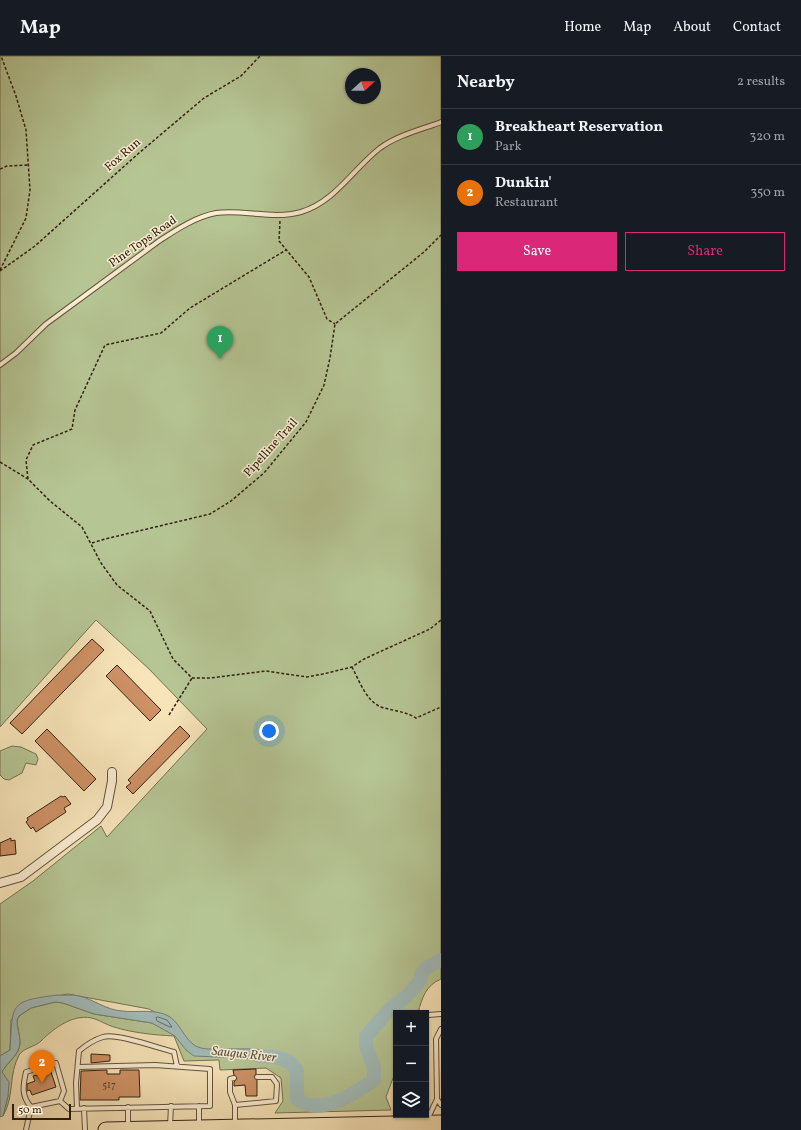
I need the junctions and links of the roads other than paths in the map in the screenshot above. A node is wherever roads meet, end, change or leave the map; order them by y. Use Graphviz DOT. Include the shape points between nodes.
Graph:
graph roads {
  1 [pos="441,122"];
  2 [pos="0,365"];
  3 [pos="112,772"];
  4 [pos="0,883"];
  5 [pos="441,1014"];
  6 [pos="429,1015"];
  7 [pos="441,1029"];
  8 [pos="78,1066"];
  9 [pos="177,1066"];
  10 [pos="257,1077"];
  11 [pos="234,1078"];
  12 [pos="437,1099"];
  13 [pos="60,1101"];
  14 [pos="235,1105"];
  15 [pos="441,1105"];
  16 [pos="171,1106"];
  17 [pos="199,1106"];
  18 [pos="31,1107"];
  19 [pos="128,1107"];
  20 [pos="77,1108"];
  21 [pos="84,1108"];
  22 [pos="441,1123"];
  23 [pos="426,1124"];
  24 [pos="199,1128"];
  25 [pos="235,1128"];
  26 [pos="170,1129"];
  27 [pos="26,1130"];
  28 [pos="85,1130"];
  29 [pos="106,1130"];
  30 [pos="128,1130"];
  1 -- 2 [label="lane, Pine Tops Road" via="403,135 380,149 328,198 300,212 280,215 217,213 178,229 46,324"];
  3 -- 4 [label="street" via="107,807 97,820 21,877"];
  5 -- 6 [label="lane"];
  7 -- 12 [label="lane" via="436,1039"];
  8 -- 9 [label="lane"];
  8 -- 9 [label="lane" via="79,1051 88,1043 104,1036 122,1038 174,1052"];
  8 -- 20 [label="lane"];
  9 -- 17 [label="lane" via="210,1069 210,1106"];
  10 -- 14 [label="lane" via="272,1077 277,1084 276,1101"];
  11 -- 14 [label="lane" via="230,1078 230,1092"];
  12 -- 15 [label="lane"];
  12 -- 23 [label="lane"];
  13 -- 18 [label="lane"];
  13 -- 18 [label="lane" via="64,1091 56,1063 26,1072 22,1087"];
  13 -- 20 [label="lane" via="69,1109"];
  14 -- 25 [label="lane"];
  16 -- 17 [label="lane"];
  16 -- 19 [label="lane"];
  16 -- 26 [label="lane"];
  17 -- 24 [label="lane"];
  18 -- 27 [label="lane"];
  19 -- 21 [label="lane"];
  19 -- 30 [label="lane"];
  20 -- 21 [label="lane"];
  21 -- 28 [label="lane"];
  22 -- 23 [label="highway"];
  23 -- 25 [label="highway"];
  24 -- 25 [label="highway"];
  24 -- 26 [label="highway"];
  26 -- 30 [label="highway"];
  29 -- 30 [label="highway"];
}
